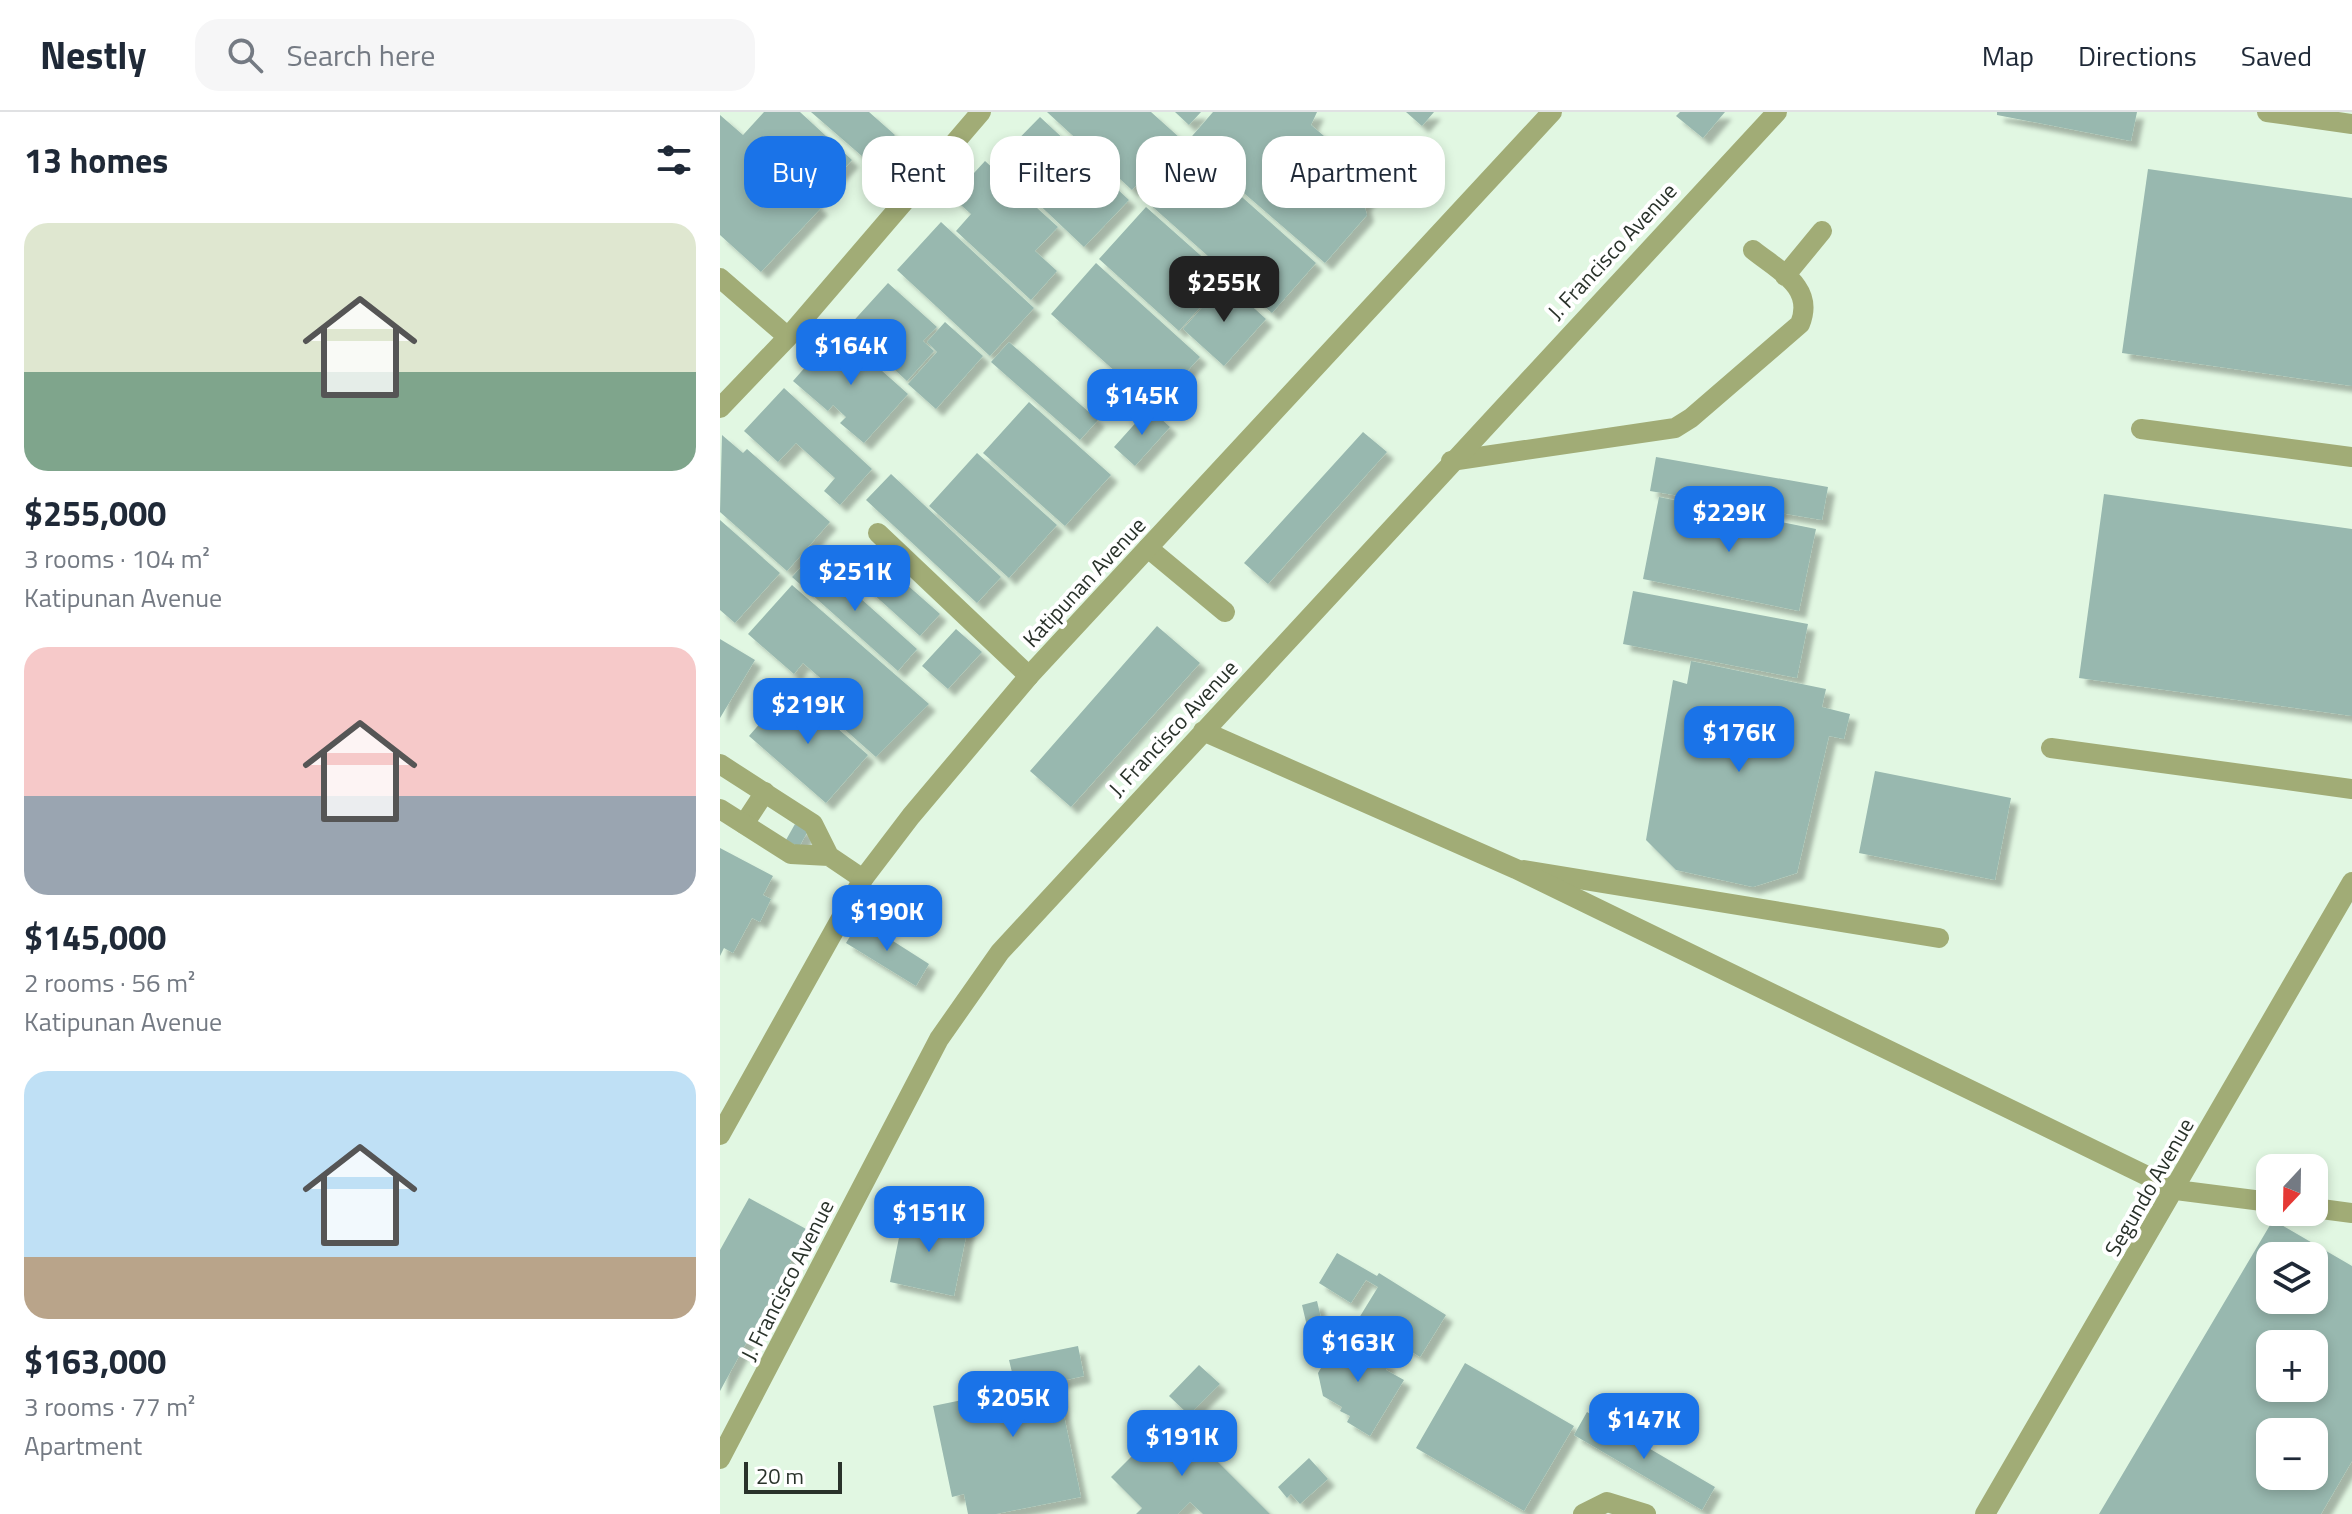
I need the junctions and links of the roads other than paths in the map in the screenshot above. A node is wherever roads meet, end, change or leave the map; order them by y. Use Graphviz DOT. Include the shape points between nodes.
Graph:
graph roads {
  1 [pos="981,112"];
  2 [pos="1552,112"];
  3 [pos="1777,112"];
  4 [pos="2267,112"];
  5 [pos="2352,124"];
  6 [pos="1822,231"];
  7 [pos="1753,250"];
  8 [pos="1785,276"];
  9 [pos="720,278"];
  10 [pos="788,337"];
  11 [pos="720,408"];
  12 [pos="2141,429"];
  13 [pos="2352,457"];
  14 [pos="1451,461"];
  15 [pos="878,533"];
  16 [pos="1148,548"];
  17 [pos="1225,612"];
  18 [pos="1029,676"];
  19 [pos="1203,731"];
  20 [pos="2051,748"];
  21 [pos="720,764"];
  22 [pos="2352,789"];
  23 [pos="765,792"];
  24 [pos="720,809"];
  25 [pos="744,824"];
  26 [pos="829,856"];
  27 [pos="1516,869"];
  28 [pos="863,879"];
  29 [pos="2352,882"];
  30 [pos="1939,938"];
  31 [pos="720,1135"];
  32 [pos="2176,1190"];
  33 [pos="2256,1200"];
  34 [pos="2328,1210"];
  35 [pos="2352,1213"];
  36 [pos="720,1459"];
  37 [pos="1583,1514"];
  38 [pos="1646,1514"];
  39 [pos="1985,1514"];
  1 -- 10 [label="street"];
  2 -- 16 [label="street, Katipunan Avenue"];
  3 -- 14 [label="street, J. Francisco Avenue"];
  4 -- 5 [label="street"];
  6 -- 8 [label="street"];
  7 -- 8 [label="street"];
  8 -- 14 [label="street" via="1805,297 1800,324 1675,428"];
  9 -- 10 [label="street"];
  10 -- 11 [label="street"];
  12 -- 13 [label="street"];
  14 -- 19 [label="street, J. Francisco Avenue"];
  15 -- 18 [label="street"];
  16 -- 17 [label="street"];
  16 -- 18 [label="street, Katipunan Avenue"];
  18 -- 28 [label="street, Katipunan Avenue"];
  19 -- 27 [label="street"];
  19 -- 36 [label="street, J. Francisco Avenue" via="1000,952 939,1039"];
  20 -- 22 [label="street"];
  21 -- 23 [label="street"];
  23 -- 25 [label="street"];
  23 -- 26 [label="street" via="813,824"];
  24 -- 25 [label="street"];
  25 -- 26 [label="street" via="791,854"];
  26 -- 28 [label="street"];
  27 -- 30 [label="street"];
  27 -- 32 [label="street"];
  28 -- 31 [label="street, Katipunan Avenue"];
  29 -- 32 [label="street, Segundo Avenue"];
  32 -- 33 [label="street"];
  32 -- 39 [label="street, Segundo Avenue"];
  34 -- 35 [label="street"];
  37 -- 38 [label="street" via="1607,1502"];
}
